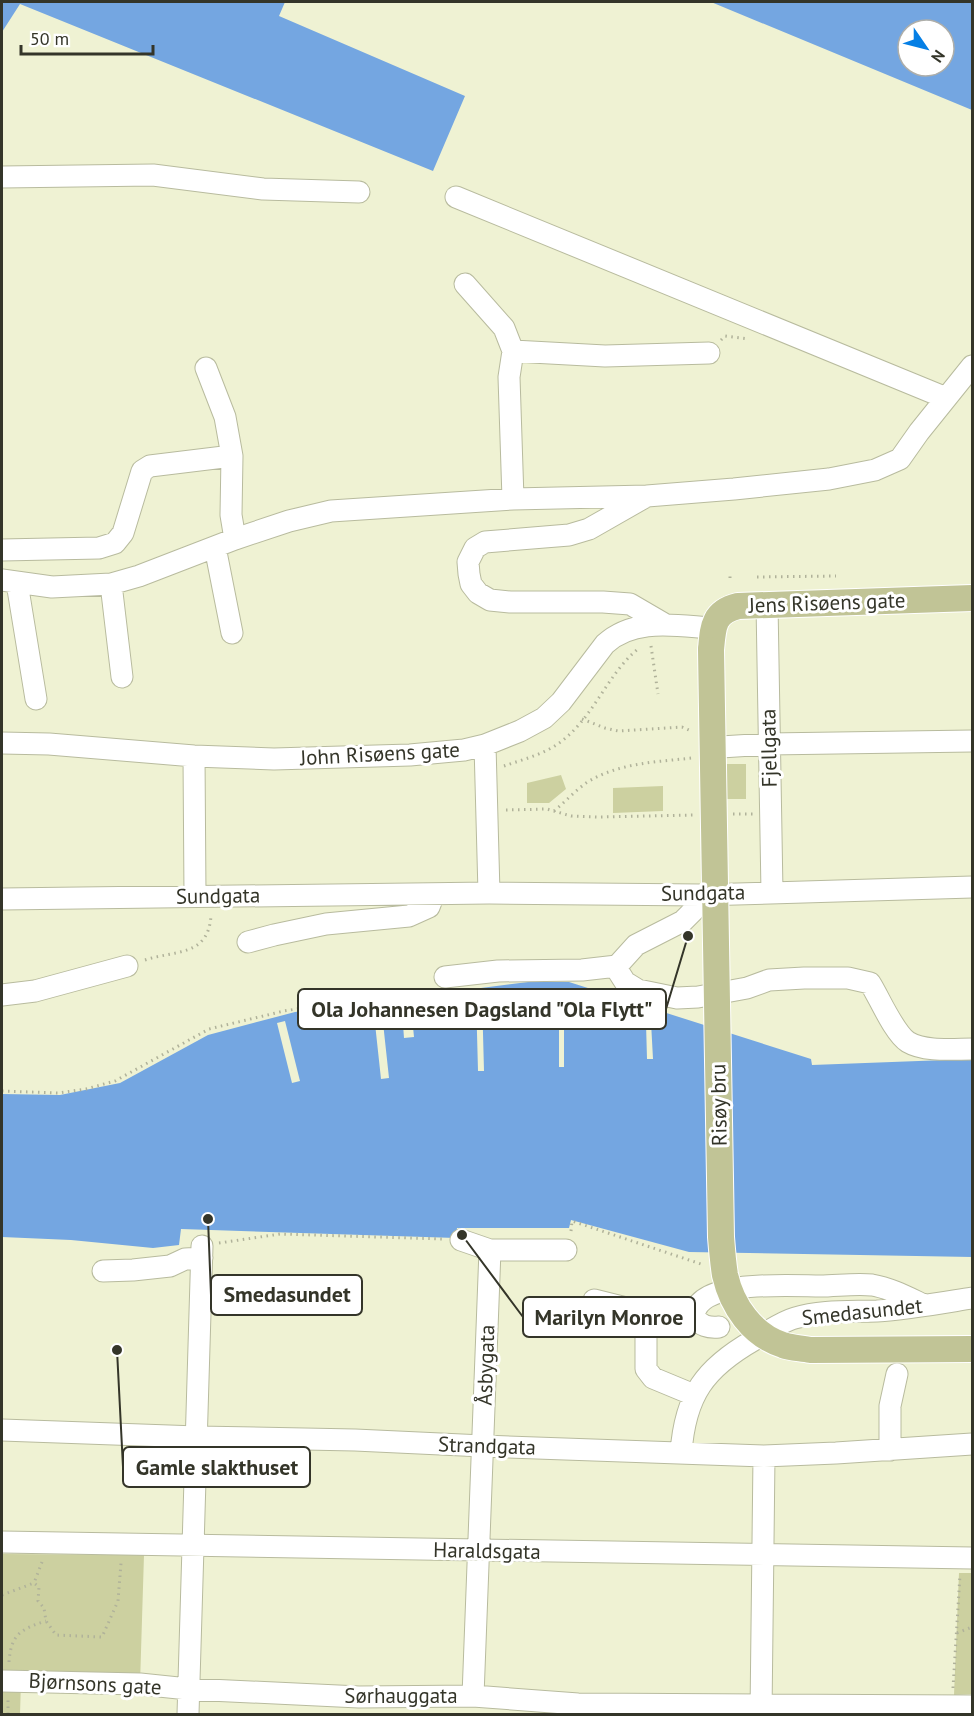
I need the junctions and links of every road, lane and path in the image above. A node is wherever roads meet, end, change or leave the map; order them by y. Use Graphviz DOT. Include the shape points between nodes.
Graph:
graph roads {
  1 [pos="2,177"];
  2 [pos="359,192"];
  3 [pos="456,197"];
  4 [pos="465,284"];
  5 [pos="773,327"];
  6 [pos="513,351"];
  7 [pos="709,353"];
  8 [pos="972,366"];
  9 [pos="206,368"];
  10 [pos="946,398"];
  11 [pos="232,456"];
  12 [pos="647,496"];
  13 [pos="513,499"];
  14 [pos="235,538"];
  15 [pos="215,547"];
  16 [pos="2,550"];
  17 [pos="836,576"];
  18 [pos="757,577"];
  19 [pos="9,582"];
  20 [pos="111,584"];
  21 [pos="972,598"];
  22 [pos="767,604"];
  23 [pos="666,625"];
  24 [pos="232,633"];
  25 [pos="712,639"];
  26 [pos="651,645"];
  27 [pos="641,646"];
  28 [pos="122,677"];
  29 [pos="658,694"];
  30 [pos="36,699"];
  31 [pos="582,719"];
  32 [pos="692,732"];
  33 [pos="972,741"];
  34 [pos="2,743"];
  35 [pos="769,744"];
  36 [pos="484,745"];
  37 [pos="721,747"];
  38 [pos="194,756"];
  39 [pos="503,766"];
  40 [pos="554,811"];
  41 [pos="486,812"];
  42 [pos="770,813"];
  43 [pos="730,814"];
  44 [pos="694,815"];
  45 [pos="972,887"];
  46 [pos="772,892"];
  47 [pos="489,893"];
  48 [pos="434,894"];
  49 [pos="701,894"];
  50 [pos="203,896"];
  51 [pos="2,899"];
  52 [pos="248,942"];
  53 [pos="127,966"];
  54 [pos="617,966"];
  55 [pos="445,978"];
  56 [pos="2,995"];
  57 [pos="972,1049"];
  58 [pos="2,1091"];
  59 [pos="460,1240"];
  60 [pos="490,1250"];
  61 [pos="566,1250"];
  62 [pos="103,1271"];
  63 [pos="972,1298"];
  64 [pos="594,1300"];
  65 [pos="924,1305"];
  66 [pos="694,1317"];
  67 [pos="719,1327"];
  68 [pos="646,1337"];
  69 [pos="972,1348"];
  70 [pos="897,1374"];
  71 [pos="694,1395"];
  72 [pos="2,1430"];
  73 [pos="197,1437"];
  74 [pos="972,1444"];
  75 [pos="483,1446"];
  76 [pos="890,1450"];
  77 [pos="681,1453"];
  78 [pos="765,1456"];
  79 [pos="2,1542"];
  80 [pos="50,1542"];
  81 [pos="122,1543"];
  82 [pos="192,1546"];
  83 [pos="479,1551"];
  84 [pos="762,1554"];
  85 [pos="966,1558"];
  86 [pos="34,1583"];
  87 [pos="2,1595"];
  88 [pos="972,1627"];
  89 [pos="957,1634"];
  90 [pos="2,1681"];
  91 [pos="188,1689"];
  92 [pos="953,1694"];
  93 [pos="473,1696"];
  94 [pos="972,1706"];
  95 [pos="761,1710"];
  96 [pos="188,1714"];
  1 -- 2 [label="street" via="153,175 262,189"];
  3 -- 5 [label="street"];
  4 -- 6 [label="street" via="504,328"];
  5 -- 7 [label="path" via="758,340 725,336"];
  5 -- 10 [label="street"];
  6 -- 7 [label="street" via="605,356"];
  6 -- 13 [label="street" via="509,377"];
  8 -- 10 [label="street"];
  9 -- 11 [label="street" via="225,417"];
  10 -- 12 [label="street" via="900,459 875,470 817,480"];
  11 -- 14 [label="street" via="231,515"];
  11 -- 16 [label="street" via="150,466 142,471 130,515 115,543 99,548"];
  12 -- 13 [label="street"];
  12 -- 23 [label="street" via="590,529 569,535 485,542 475,548 468,562 469,574 478,593 490,600 630,604"];
  13 -- 14 [label="street" via="331,511"];
  14 -- 15 [label="street"];
  15 -- 20 [label="street"];
  15 -- 24 [label="street"];
  17 -- 18 [label="path"];
  19 -- 20 [label="street" via="52,587"];
  19 -- 30 [label="street"];
  20 -- 28 [label="street"];
  21 -- 22 [label="main road, Jens Risøens gate"];
  22 -- 25 [label="main road, Jens Risøens gate" via="726,609 716,620"];
  22 -- 35 [label="street, Fjellgata"];
  23 -- 25 [label="street, John Risøens gate"];
  23 -- 36 [label="street, John Risøens gate" via="632,628 612,637 544,718"];
  25 -- 69 [label="main road, Risøy bru, bridge" via="721,1237 730,1293 754,1328 784,1346 811,1350"];
  26 -- 29 [label="path"];
  27 -- 31 [label="path" via="629,655"];
  31 -- 32 [label="path" via="618,731 682,727"];
  31 -- 39 [label="path" via="552,748"];
  33 -- 35 [label="street"];
  34 -- 38 [label="street, John Risøens gate"];
  35 -- 37 [label="street"];
  35 -- 42 [label="street, Fjellgata"];
  36 -- 38 [label="street, John Risøens gate" via="410,755 274,759"];
  36 -- 41 [label="street"];
  37 -- 40 [label="path" via="696,758 646,763 599,776"];
  38 -- 50 [label="street"];
  40 -- 41 [label="path"];
  40 -- 44 [label="path" via="598,818"];
  41 -- 47 [label="street"];
  42 -- 43 [label="path"];
  42 -- 46 [label="street, Fjellgata"];
  45 -- 46 [label="street, Sundgata"];
  46 -- 49 [label="street, Sundgata"];
  47 -- 48 [label="street, Sundgata"];
  47 -- 49 [label="street, Sundgata"];
  48 -- 50 [label="street, Sundgata"];
  48 -- 52 [label="street, Sundgata" via="429,907 409,916 326,924"];
  49 -- 54 [label="street" via="693,911 682,921 636,945"];
  50 -- 51 [label="street, Sundgata"];
  50 -- 53 [label="path" via="211,918 204,940 190,950"];
  53 -- 56 [label="street" via="34,991"];
  54 -- 55 [label="street" via="498,971"];
  54 -- 57 [label="street" via="625,982 638,990 677,998 747,988 769,980 848,978 870,983 907,1041 933,1050"];
  55 -- 58 [label="path" via="434,991 284,1011 209,1029 115,1081 86,1089 58,1093"];
  59 -- 60 [label="street"];
  60 -- 61 [label="street"];
  60 -- 75 [label="street, Åsbygata"];
  62 -- 73 [label="street" via="170,1266 202,1252"];
  63 -- 65 [label="street, Smedasundet"];
  64 -- 66 [label="street" via="678,1321"];
  65 -- 66 [label="street" via="871,1285 752,1287 711,1295 694,1311"];
  65 -- 71 [label="street, Smedasundet" via="793,1318 728,1356 714,1367"];
  66 -- 67 [label="street" via="704,1326"];
  68 -- 71 [label="street" via="645,1369 664,1384"];
  70 -- 76 [label="street" via="890,1406"];
  71 -- 77 [label="street, Smedasundet"];
  72 -- 73 [label="street, Strandgata"];
  73 -- 75 [label="street, Strandgata"];
  73 -- 82 [label="street"];
  74 -- 76 [label="street, Strandgata"];
  75 -- 77 [label="street, Strandgata"];
  75 -- 83 [label="street, Åsbygata"];
  76 -- 78 [label="street, Strandgata"];
  77 -- 78 [label="street, Strandgata"];
  78 -- 84 [label="street"];
  79 -- 80 [label="street, Haraldsgata"];
  80 -- 81 [label="street, Haraldsgata"];
  80 -- 86 [label="path"];
  81 -- 82 [label="street, Haraldsgata"];
  81 -- 86 [label="path" via="118,1601 102,1637 56,1635 46,1621 38,1601 39,1587"];
  82 -- 83 [label="street, Haraldsgata"];
  82 -- 91 [label="street"];
  83 -- 84 [label="street, Haraldsgata"];
  83 -- 93 [label="street, Åsbygata"];
  84 -- 85 [label="street, Haraldsgata"];
  84 -- 95 [label="street"];
  85 -- 89 [label="path"];
  86 -- 87 [label="path"];
  88 -- 89 [label="path"];
  89 -- 92 [label="path"];
  90 -- 91 [label="street, Bjørnsons gate"];
  91 -- 93 [label="street, Sørhauggata" via="359,1697"];
  91 -- 96 [label="street"];
  93 -- 95 [label="street, Sørhauggata"];
  94 -- 95 [label="street, Sørhauggata"];
}
